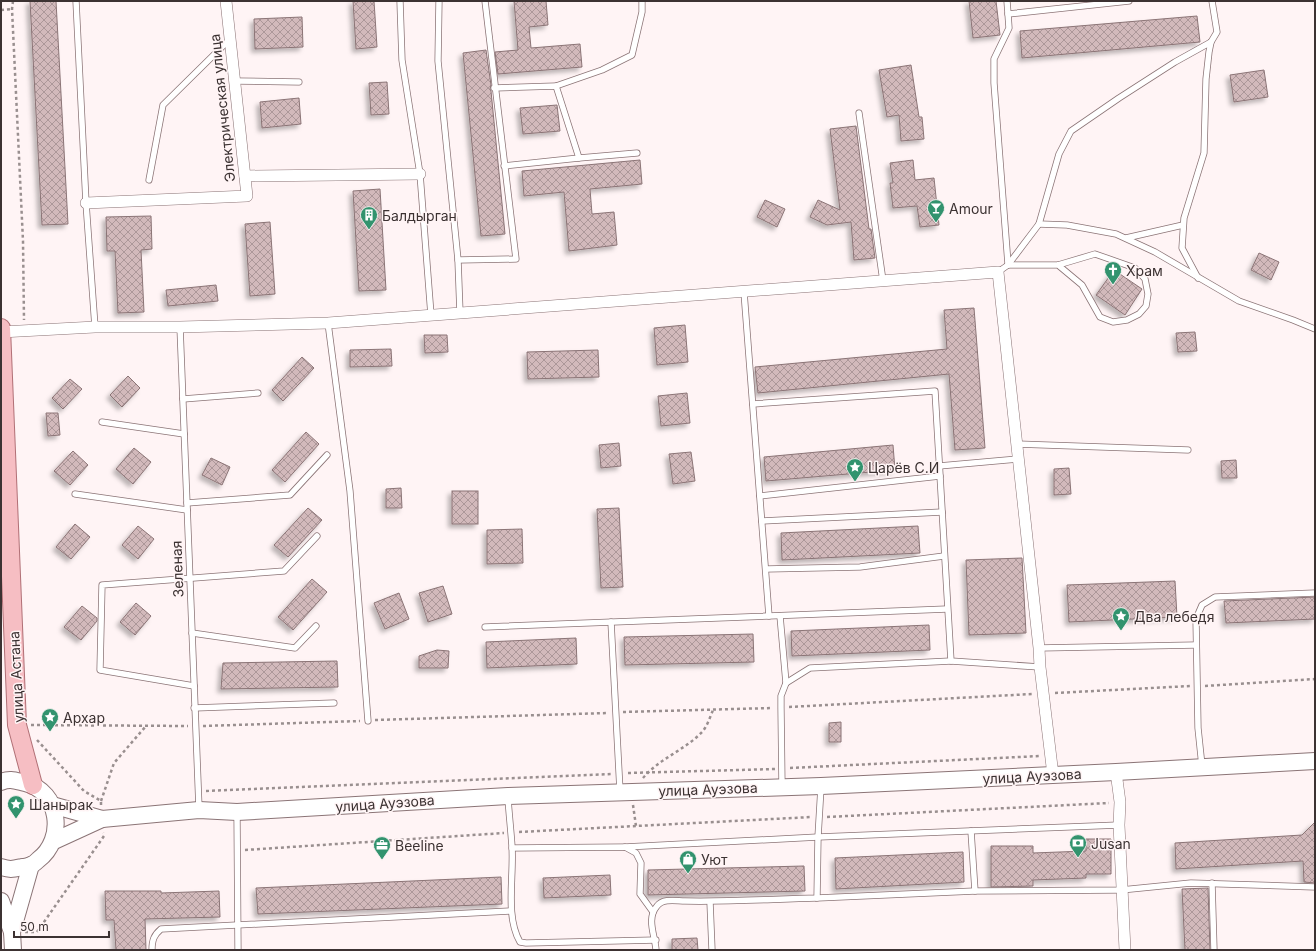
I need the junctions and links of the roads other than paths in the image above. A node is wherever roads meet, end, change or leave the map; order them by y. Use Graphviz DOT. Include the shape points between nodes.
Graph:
graph roads {
  1 [pos="76,1"];
  2 [pos="226,1"];
  3 [pos="400,1"];
  4 [pos="438,1"];
  5 [pos="484,1"];
  6 [pos="642,1"];
  7 [pos="1006,1"];
  8 [pos="1129,1"];
  9 [pos="1212,1"];
  10 [pos="1008,14"];
  11 [pos="230,38"];
  12 [pos="1212,42"];
  13 [pos="234,81"];
  14 [pos="299,82"];
  15 [pos="556,86"];
  16 [pos="494,88"];
  17 [pos="859,113"];
  18 [pos="637,152"];
  19 [pos="579,158"];
  20 [pos="504,166"];
  21 [pos="420,174"];
  22 [pos="245,176"];
  23 [pos="149,180"];
  24 [pos="86,203"];
  25 [pos="1039,224"];
  26 [pos="1183,225"];
  27 [pos="1126,238"];
  28 [pos="458,260"];
  29 [pos="1008,265"];
  30 [pos="1058,265"];
  31 [pos="998,272"];
  32 [pos="1198,278"];
  33 [pos="883,281"];
  34 [pos="744,292"];
  35 [pos="460,313"];
  36 [pos="431,315"];
  37 [pos="328,323"];
  38 [pos="95,327"];
  39 [pos="180,327"];
  40 [pos="1,328"];
  41 [pos="1315,329"];
  42 [pos="1,332"];
  43 [pos="258,394"];
  44 [pos="183,399"];
  45 [pos="753,404"];
  46 [pos="102,422"];
  47 [pos="184,434"];
  48 [pos="1017,444"];
  49 [pos="1188,450"];
  50 [pos="326,455"];
  51 [pos="1018,459"];
  52 [pos="939,466"];
  53 [pos="940,476"];
  54 [pos="75,494"];
  55 [pos="760,496"];
  56 [pos="187,503"];
  57 [pos="187,510"];
  58 [pos="942,512"];
  59 [pos="762,521"];
  60 [pos="317,536"];
  61 [pos="944,556"];
  62 [pos="766,569"];
  63 [pos="190,578"];
  64 [pos="1315,593"];
  65 [pos="947,609"];
  66 [pos="769,616"];
  67 [pos="780,616"];
  68 [pos="611,622"];
  69 [pos="316,626"];
  70 [pos="485,627"];
  71 [pos="192,633"];
  72 [pos="1196,645"];
  73 [pos="1039,648"];
  74 [pos="951,661"];
  75 [pos="1040,667"];
  76 [pos="786,683"];
  77 [pos="194,686"];
  78 [pos="334,703"];
  79 [pos="194,708"];
  80 [pos="368,721"];
  81 [pos="1315,761"];
  82 [pos="1202,768"];
  83 [pos="1116,772"];
  84 [pos="1053,775"];
  85 [pos="1,782"];
  86 [pos="33,784"];
  87 [pos="821,786"];
  88 [pos="782,787"];
  89 [pos="626,792"];
  90 [pos="508,796"];
  91 [pos="52,805"];
  92 [pos="199,810"];
  93 [pos="237,812"];
  94 [pos="102,820"];
  95 [pos="1119,825"];
  96 [pos="971,831"];
  97 [pos="818,836"];
  98 [pos="54,841"];
  99 [pos="626,847"];
  100 [pos="512,848"];
  101 [pos="32,865"];
  102 [pos="1,867"];
  103 [pos="1212,883"];
  104 [pos="1315,887"];
  105 [pos="1121,890"];
  106 [pos="975,891"];
  107 [pos="817,898"];
  108 [pos="1,900"];
  109 [pos="710,902"];
  110 [pos="511,911"];
  111 [pos="653,912"];
  112 [pos="238,924"];
  113 [pos="12,932"];
  114 [pos="656,940"];
  115 [pos="12,950"];
  116 [pos="152,950"];
  117 [pos="238,950"];
  118 [pos="656,950"];
  119 [pos="712,950"];
  120 [pos="1125,950"];
  121 [pos="1214,950"];
  1 -- 24 [label="lane"];
  2 -- 11 [label="street, Электрическая улица"];
  3 -- 21 [label="lane" via="402,60"];
  4 -- 28 [label="lane" via="438,61"];
  5 -- 16 [label="lane"];
  6 -- 15 [label="lane" via="642,12 632,55 602,70"];
  7 -- 10 [label="lane"];
  8 -- 10 [label="lane"];
  9 -- 12 [label="lane" via="1217,32"];
  10 -- 29 [label="lane" via="1009,28 994,59 994,83"];
  11 -- 13 [label="street, Электрическая улица"];
  11 -- 23 [label="lane" via="163,105"];
  12 -- 25 [label="lane" via="1175,62 1071,131 1059,154"];
  12 -- 26 [label="lane" via="1206,79 1204,153"];
  13 -- 14 [label="lane"];
  13 -- 22 [label="street, Электрическая улица"];
  15 -- 16 [label="lane"];
  15 -- 19 [label="lane"];
  16 -- 20 [label="lane"];
  17 -- 33 [label="lane"];
  18 -- 19 [label="lane"];
  19 -- 20 [label="lane"];
  20 -- 28 [label="lane" via="516,259"];
  21 -- 22 [label="street"];
  21 -- 36 [label="lane"];
  22 -- 24 [label="street, Электрическая улица" via="247,196"];
  24 -- 38 [label="lane"];
  25 -- 27 [label="lane" via="1067,225"];
  25 -- 29 [label="lane"];
  26 -- 27 [label="lane"];
  26 -- 32 [label="lane" via="1182,248"];
  27 -- 32 [label="lane"];
  28 -- 35 [label="lane"];
  29 -- 30 [label="lane"];
  29 -- 31 [label="lane"];
  30 -- 30 [label="lane" via="1095,254 1135,268 1145,279 1148,294 1146,306 1139,314 1127,320 1113,322 1100,317 1082,285"];
  31 -- 33 [label="street"];
  31 -- 48 [label="street"];
  32 -- 41 [label="lane" via="1239,301"];
  33 -- 34 [label="street"];
  34 -- 35 [label="street"];
  34 -- 45 [label="lane"];
  35 -- 36 [label="street"];
  36 -- 37 [label="street"];
  37 -- 39 [label="street"];
  37 -- 80 [label="lane" via="350,491"];
  38 -- 39 [label="street"];
  38 -- 42 [label="street"];
  39 -- 44 [label="lane, Зеленая"];
  40 -- 42 [label="main road, улица Астана"];
  42 -- 86 [label="main road, улица Астана" via="17,725"];
  43 -- 44 [label="lane"];
  44 -- 47 [label="lane, Зеленая"];
  45 -- 52 [label="lane" via="935,391"];
  45 -- 55 [label="lane"];
  46 -- 47 [label="lane"];
  47 -- 56 [label="lane, Зеленая"];
  48 -- 49 [label="lane"];
  48 -- 51 [label="street"];
  50 -- 56 [label="lane" via="290,495"];
  51 -- 52 [label="lane"];
  51 -- 73 [label="street"];
  52 -- 53 [label="lane"];
  53 -- 55 [label="lane"];
  53 -- 58 [label="lane"];
  54 -- 57 [label="lane"];
  55 -- 59 [label="lane"];
  56 -- 57 [label="lane, Зеленая"];
  57 -- 63 [label="lane, Зеленая"];
  58 -- 59 [label="lane"];
  58 -- 61 [label="lane"];
  59 -- 62 [label="lane"];
  60 -- 63 [label="lane" via="284,570"];
  61 -- 62 [label="lane" via="860,567"];
  61 -- 65 [label="lane"];
  62 -- 66 [label="lane"];
  63 -- 71 [label="lane, Зеленая"];
  63 -- 77 [label="lane" via="102,585 100,670"];
  64 -- 72 [label="lane" via="1215,597 1202,606 1196,619"];
  65 -- 67 [label="lane"];
  65 -- 74 [label="lane"];
  66 -- 67 [label="lane"];
  66 -- 68 [label="lane"];
  67 -- 76 [label="lane"];
  68 -- 70 [label="lane"];
  68 -- 89 [label="lane" via="616,713"];
  69 -- 71 [label="lane" via="295,648"];
  71 -- 77 [label="lane, Зеленая"];
  72 -- 73 [label="lane"];
  72 -- 82 [label="lane" via="1198,728"];
  73 -- 75 [label="street"];
  74 -- 75 [label="lane"];
  74 -- 76 [label="lane" via="810,668"];
  75 -- 84 [label="street"];
  76 -- 88 [label="lane" via="781,696"];
  77 -- 79 [label="lane, Зеленая"];
  78 -- 79 [label="lane"];
  79 -- 92 [label="lane, Зеленая"];
  81 -- 82 [label="street, улица Ауэзова"];
  82 -- 83 [label="street, улица Ауэзова"];
  83 -- 84 [label="street, улица Ауэзова"];
  83 -- 95 [label="street" via="1120,802"];
  84 -- 87 [label="street, улица Ауэзова"];
  85 -- 86 [label="street" via="8,779"];
  86 -- 91 [label="street" via="44,793"];
  87 -- 88 [label="street, улица Ауэзова"];
  87 -- 97 [label="lane"];
  88 -- 89 [label="street, улица Ауэзова"];
  89 -- 90 [label="street, улица Ауэзова"];
  90 -- 93 [label="street, улица Ауэзова"];
  90 -- 100 [label="lane"];
  91 -- 94 [label="street"];
  91 -- 98 [label="street" via="57,823"];
  92 -- 93 [label="street, улица Ауэзова"];
  92 -- 94 [label="street, улица Ауэзова"];
  93 -- 112 [label="lane"];
  94 -- 98 [label="street"];
  95 -- 96 [label="lane"];
  95 -- 105 [label="street"];
  96 -- 97 [label="lane"];
  96 -- 106 [label="lane"];
  97 -- 99 [label="lane"];
  97 -- 107 [label="lane"];
  98 -- 101 [label="street" via="45,855"];
  99 -- 100 [label="lane"];
  99 -- 111 [label="lane" via="636,853 641,863 640,894"];
  100 -- 110 [label="lane"];
  101 -- 102 [label="street" via="10,870"];
  101 -- 113 [label="street"];
  103 -- 104 [label="lane"];
  103 -- 105 [label="lane"];
  103 -- 121 [label="lane"];
  105 -- 106 [label="lane"];
  105 -- 120 [label="street"];
  106 -- 107 [label="lane"];
  107 -- 109 [label="lane"];
  108 -- 113 [label="street"];
  109 -- 111 [label="lane" via="666,900 658,904"];
  109 -- 119 [label="lane"];
  110 -- 112 [label="lane"];
  110 -- 114 [label="lane" via="520,942"];
  111 -- 114 [label="lane" via="651,921"];
  112 -- 116 [label="lane" via="161,929 155,934"];
  112 -- 117 [label="lane"];
  113 -- 115 [label="street"];
  114 -- 118 [label="lane"];
}
